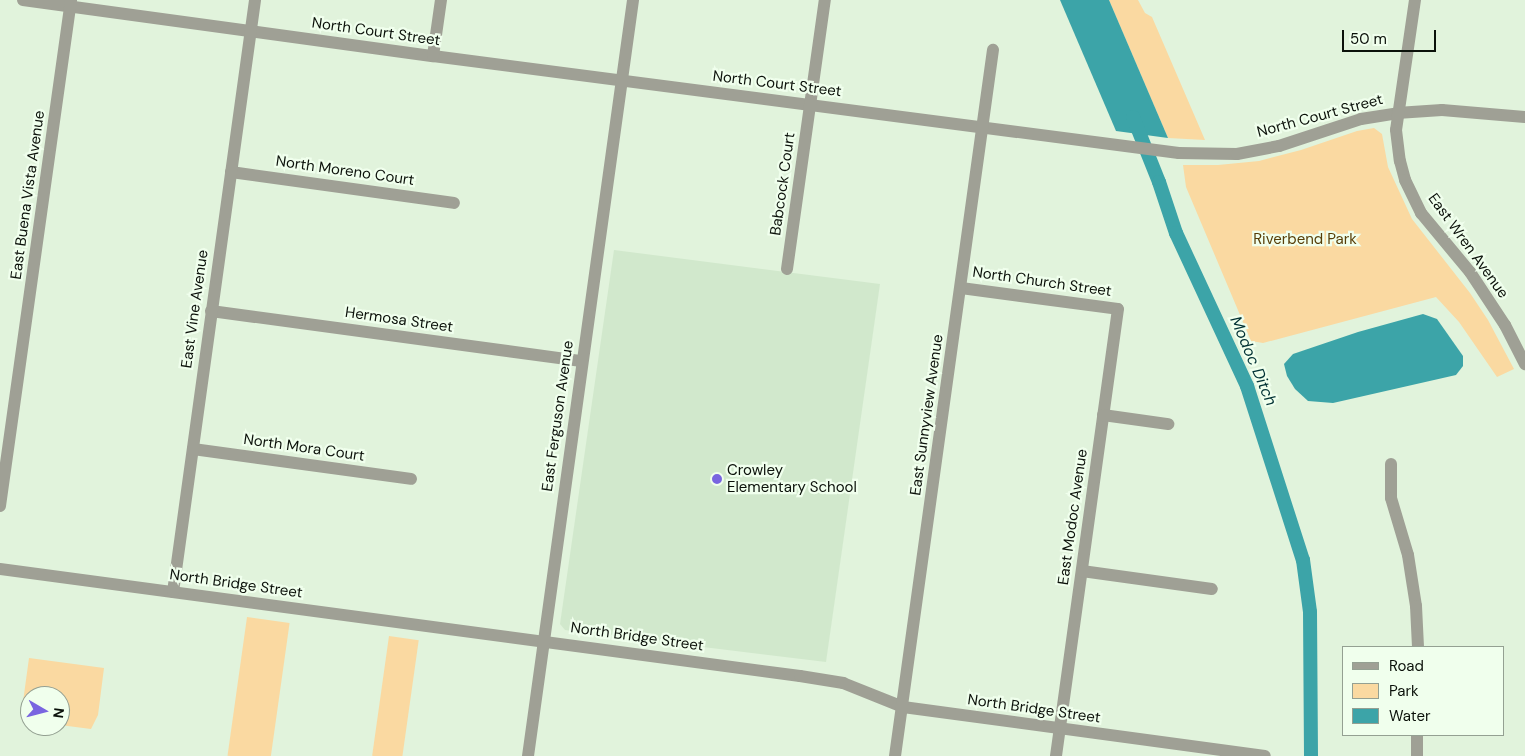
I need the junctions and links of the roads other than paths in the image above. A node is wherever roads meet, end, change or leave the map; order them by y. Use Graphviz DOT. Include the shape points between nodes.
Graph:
graph roads {
  1 [pos="23,0"];
  2 [pos="255,0"];
  3 [pos="441,0"];
  4 [pos="633,0"];
  5 [pos="825,0"];
  6 [pos="1414,0"];
  7 [pos="71,4"];
  8 [pos="251,31"];
  9 [pos="993,50"];
  10 [pos="433,56"];
  11 [pos="622,81"];
  12 [pos="811,104"];
  13 [pos="1397,113"];
  14 [pos="1525,117"];
  15 [pos="983,127"];
  16 [pos="231,172"];
  17 [pos="454,203"];
  18 [pos="788,269"];
  19 [pos="961,288"];
  20 [pos="1118,309"];
  21 [pos="211,311"];
  22 [pos="582,361"];
  23 [pos="1525,364"];
  24 [pos="1103,415"];
  25 [pos="1168,424"];
  26 [pos="193,449"];
  27 [pos="1391,464"];
  28 [pos="411,479"];
  29 [pos="0,506"];
  30 [pos="0,569"];
  31 [pos="1082,571"];
  32 [pos="1212,589"];
  33 [pos="173,592"];
  34 [pos="543,641"];
  35 [pos="1418,646"];
  36 [pos="903,707"];
  37 [pos="1059,730"];
  38 [pos="1417,736"];
  39 [pos="1218,753"];
  40 [pos="528,756"];
  41 [pos="895,756"];
  42 [pos="1056,756"];
  43 [pos="1265,756"];
  44 [pos="1416,756"];
  1 -- 7 [label="street, North Court Street"];
  2 -- 8 [label="street, East Vine Avenue"];
  3 -- 10 [label="street"];
  4 -- 11 [label="street, East Ferguson Avenue"];
  5 -- 12 [label="street, Babcock Court"];
  6 -- 13 [label="street, East Wren Avenue"];
  7 -- 8 [label="street, North Court Street"];
  7 -- 29 [label="street, East Buena Vista Avenue"];
  8 -- 10 [label="street, North Court Street"];
  8 -- 16 [label="street, East Vine Avenue"];
  9 -- 15 [label="street, East Sunnyview Avenue"];
  10 -- 11 [label="street, North Court Street"];
  11 -- 12 [label="street, North Court Street"];
  11 -- 22 [label="street, East Ferguson Avenue"];
  12 -- 15 [label="street, North Court Street"];
  12 -- 18 [label="street, Babcock Court"];
  13 -- 14 [label="street, North Court Street" via="1449,110"];
  13 -- 15 [label="street, North Court Street" via="1360,119 1279,146 1237,154 1168,152"];
  13 -- 23 [label="street, East Wren Avenue" via="1397,147 1412,197 1470,272 1505,325"];
  15 -- 19 [label="street, East Sunnyview Avenue"];
  16 -- 17 [label="street, North Moreno Court"];
  16 -- 21 [label="street, East Vine Avenue"];
  19 -- 20 [label="street, North Church Street"];
  19 -- 36 [label="street, East Sunnyview Avenue"];
  20 -- 24 [label="street, East Modoc Avenue"];
  21 -- 22 [label="street, Hermosa Street"];
  21 -- 26 [label="street, East Vine Avenue"];
  22 -- 34 [label="street, East Ferguson Avenue"];
  24 -- 25 [label="street"];
  24 -- 31 [label="street, East Modoc Avenue"];
  26 -- 28 [label="street, North Mora Court"];
  26 -- 33 [label="street, East Vine Avenue"];
  27 -- 35 [label="street" via="1391,498 1408,555"];
  30 -- 33 [label="street, North Bridge Street"];
  31 -- 32 [label="street"];
  31 -- 37 [label="street, East Modoc Avenue"];
  33 -- 34 [label="street, North Bridge Street"];
  34 -- 36 [label="street, North Bridge Street" via="843,683"];
  34 -- 40 [label="street, East Ferguson Avenue"];
  36 -- 37 [label="street, North Bridge Street"];
  36 -- 41 [label="street, East Sunnyview Avenue"];
  37 -- 39 [label="street, North Bridge Street"];
  37 -- 42 [label="street, East Modoc Avenue"];
  38 -- 44 [label="street"];
  39 -- 43 [label="street, North Bridge Street"];
}
